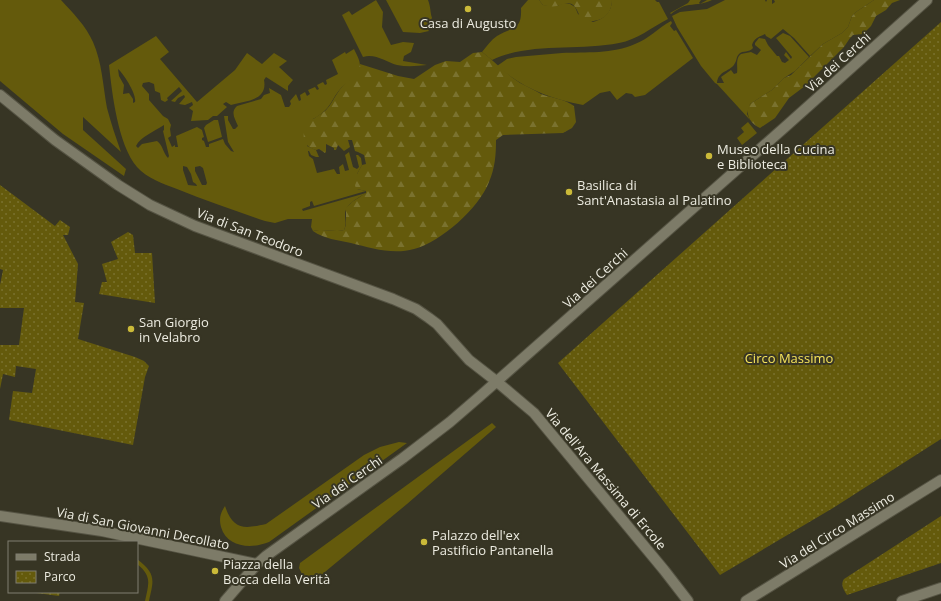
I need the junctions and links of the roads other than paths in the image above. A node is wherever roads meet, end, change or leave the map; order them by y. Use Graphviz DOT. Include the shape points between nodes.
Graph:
graph roads {
  1 [pos="927,0"];
  2 [pos="0,95"];
  3 [pos="496,381"];
  4 [pos="941,480"];
  5 [pos="0,516"];
  6 [pos="257,564"];
  7 [pos="941,588"];
  8 [pos="225,601"];
  9 [pos="688,601"];
  10 [pos="746,601"];
  11 [pos="902,601"];
  1 -- 3 [label="street, Via dei Cerchi"];
  2 -- 3 [label="street, Via di San Teodoro" via="55,140 150,205 195,226 416,309 437,324 469,360"];
  3 -- 6 [label="street, Via dei Cerchi" via="424,443"];
  3 -- 9 [label="street, Via dell'Ara Massima di Ercole" via="534,413"];
  4 -- 10 [label="street, Via del Circo Massimo"];
  5 -- 6 [label="street, Via di San Giovanni Decollato" via="102,531"];
  6 -- 8 [label="street"];
  7 -- 11 [label="street"];
}
